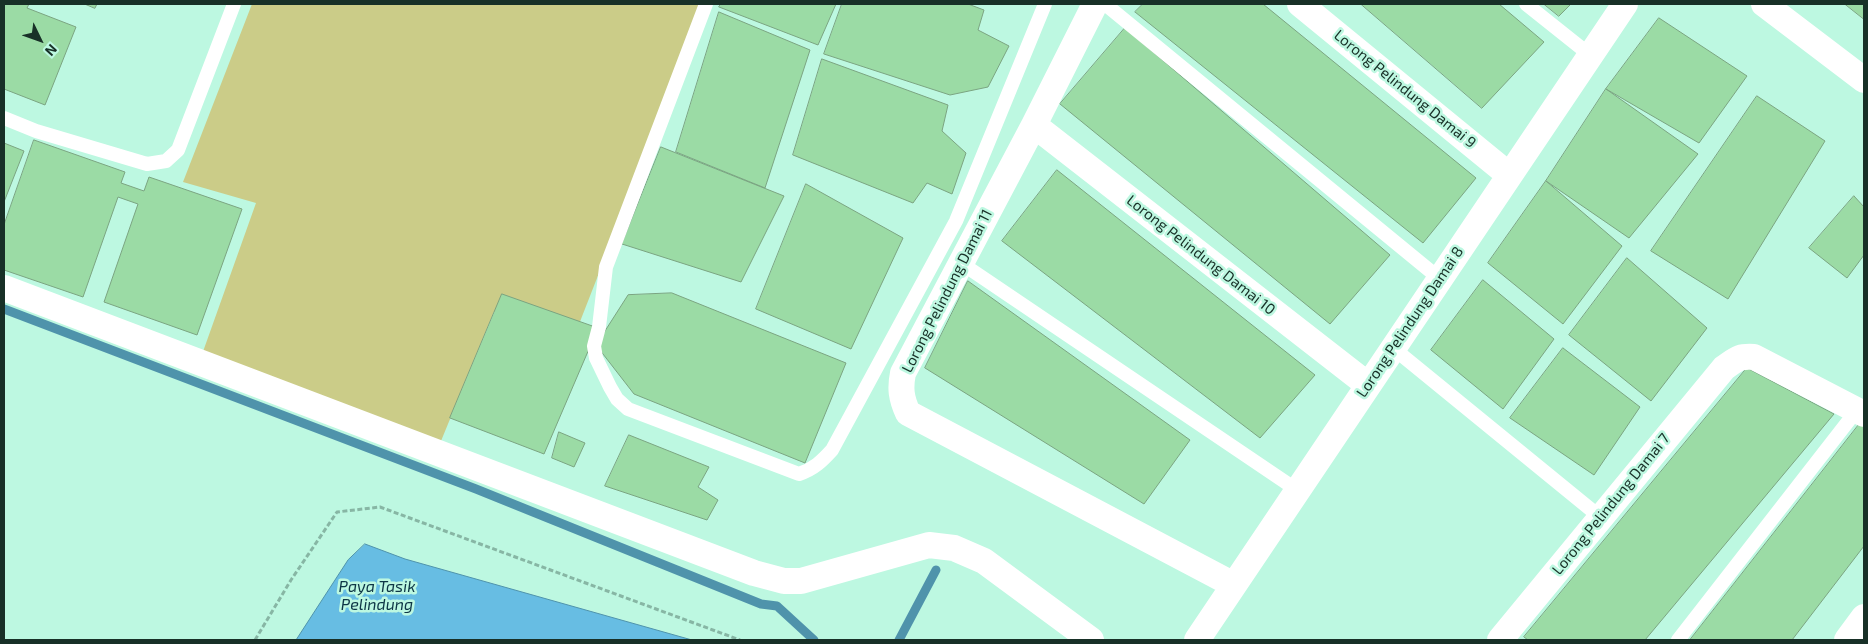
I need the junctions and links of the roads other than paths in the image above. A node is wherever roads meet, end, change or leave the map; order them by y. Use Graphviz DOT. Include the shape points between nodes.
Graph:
graph roads {
  1 [pos="234,4"];
  2 [pos="706,4"];
  3 [pos="1045,4"];
  4 [pos="1095,4"];
  5 [pos="1105,4"];
  6 [pos="1300,4"];
  7 [pos="1526,4"];
  8 [pos="1624,4"];
  9 [pos="1765,4"];
  10 [pos="1590,55"];
  11 [pos="1864,80"];
  12 [pos="4,118"];
  13 [pos="1034,125"];
  14 [pos="1509,175"];
  15 [pos="961,263"];
  16 [pos="1440,279"];
  17 [pos="4,288"];
  18 [pos="1393,348"];
  19 [pos="1368,386"];
  20 [pos="1861,412"];
  21 [pos="1297,490"];
  22 [pos="1600,517"];
  23 [pos="1234,585"];
  24 [pos="1864,618"];
  25 [pos="1092,640"];
  26 [pos="1197,640"];
  27 [pos="1500,640"];
  28 [pos="1678,640"];
  29 [pos="1846,640"];
  1 -- 12 [label="lane" via="178,150 166,161 147,164 36,131"];
  2 -- 3 [label="lane" via="606,266 594,346 596,358 617,399 628,409 799,474 820,463 832,450 956,221"];
  4 -- 13 [label="street, Lorong Pelindung Damai 11"];
  5 -- 16 [label="lane"];
  6 -- 14 [label="street, Lorong Pelindung Damai 9"];
  7 -- 10 [label="lane"];
  8 -- 10 [label="street, Lorong Pelindung Damai 8"];
  9 -- 11 [label="street"];
  10 -- 14 [label="street, Lorong Pelindung Damai 8"];
  13 -- 15 [label="street, Lorong Pelindung Damai 11"];
  13 -- 19 [label="street, Lorong Pelindung Damai 10"];
  14 -- 16 [label="street, Lorong Pelindung Damai 8"];
  15 -- 21 [label="lane"];
  15 -- 23 [label="street, Lorong Pelindung Damai 11" via="903,373 900,389 908,413"];
  16 -- 18 [label="street, Lorong Pelindung Damai 8"];
  17 -- 25 [label="street" via="754,573 784,581 801,581 928,545 954,548 984,561"];
  18 -- 19 [label="street, Lorong Pelindung Damai 8"];
  18 -- 22 [label="lane"];
  19 -- 21 [label="street, Lorong Pelindung Damai 8"];
  20 -- 22 [label="street, Lorong Pelindung Damai 7" via="1754,357 1741,356 1724,368"];
  20 -- 28 [label="lane"];
  21 -- 23 [label="street, Lorong Pelindung Damai 8"];
  22 -- 27 [label="street, Lorong Pelindung Damai 7"];
  23 -- 26 [label="street, Lorong Pelindung Damai 8"];
  24 -- 29 [label="street"];
}
